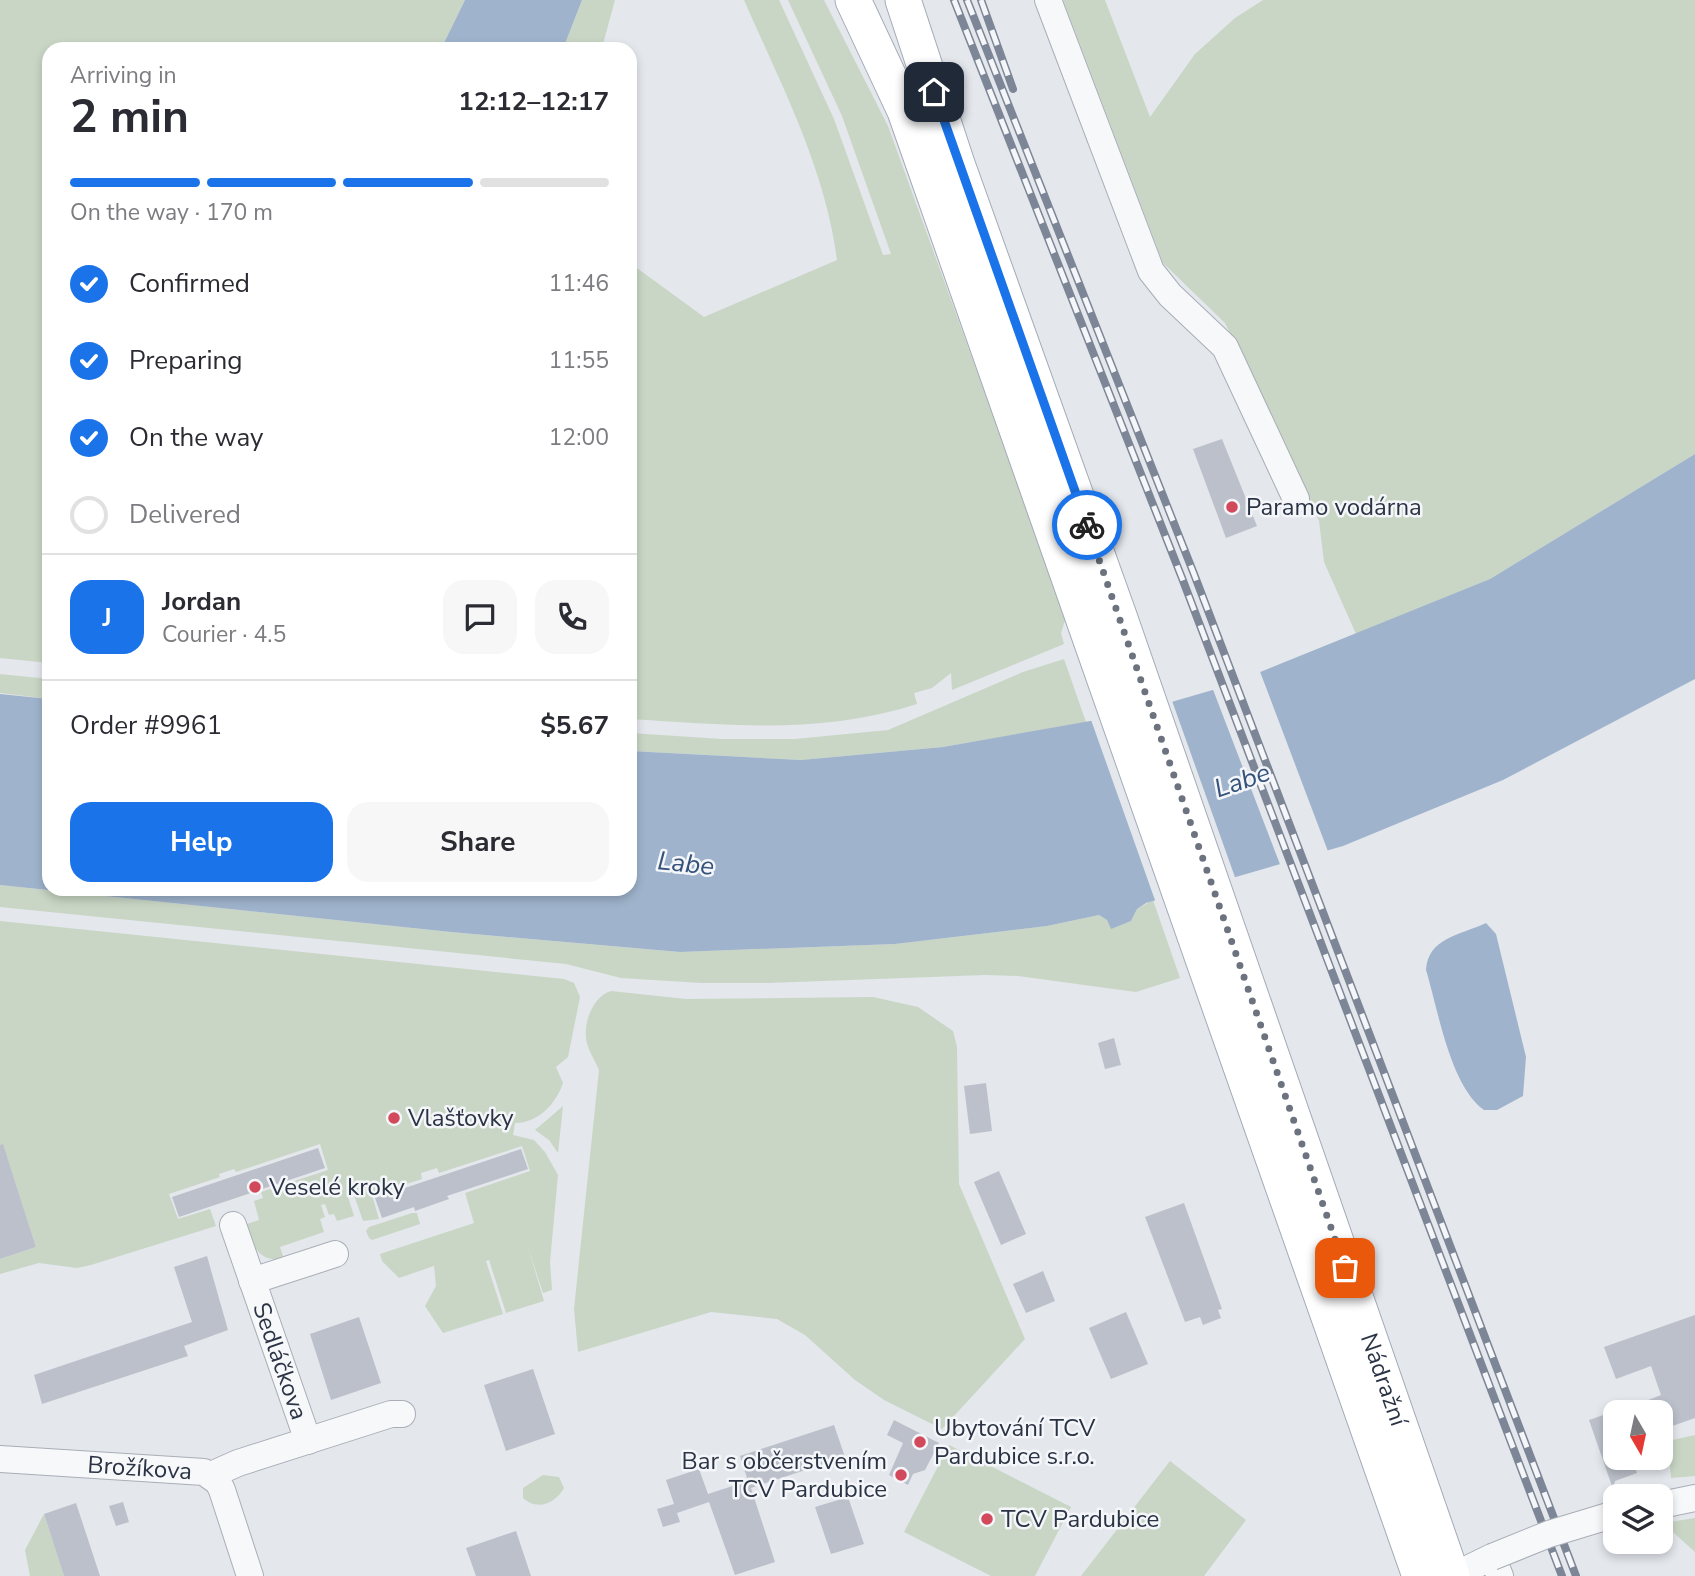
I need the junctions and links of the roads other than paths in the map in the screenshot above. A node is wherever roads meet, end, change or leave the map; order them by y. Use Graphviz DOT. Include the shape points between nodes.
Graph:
graph roads {
  1 [pos="853,0"];
  2 [pos="884,0"];
  3 [pos="903,0"];
  4 [pos="1048,0"];
  5 [pos="957,164"];
  6 [pos="1296,499"];
  7 [pos="1230,989"];
  8 [pos="233,1225"];
  9 [pos="335,1254"];
  10 [pos="252,1281"];
  11 [pos="402,1415"];
  12 [pos="308,1441"];
  13 [pos="0,1459"];
  14 [pos="220,1471"];
  15 [pos="1603,1518"];
  16 [pos="1496,1567"];
  17 [pos="250,1576"];
  18 [pos="1420,1576"];
  19 [pos="1452,1576"];
  1 -- 7 [label="main road" via="905,111 1085,625"];
  2 -- 5 [label="main road" via="908,45"];
  3 -- 5 [label="main road"];
  4 -- 6 [label="street" via="1151,271 1225,347"];
  5 -- 7 [label="main road" via="1119,616"];
  7 -- 18 [label="main road, Nádražní"];
  7 -- 19 [label="main road, Nádražní"];
  8 -- 10 [label="street, Sedláčkova"];
  9 -- 10 [label="street, Sedláčkova"];
  10 -- 12 [label="street, Sedláčkova"];
  11 -- 12 [label="street, Sedláčkova" via="391,1414"];
  12 -- 14 [label="street, Sedláčkova"];
  13 -- 14 [label="street, Brožíkova"];
  14 -- 17 [label="street, Brožíkova"];
  15 -- 16 [label="street, bridge" via="1549,1534"];
  16 -- 19 [label="street"];
}
